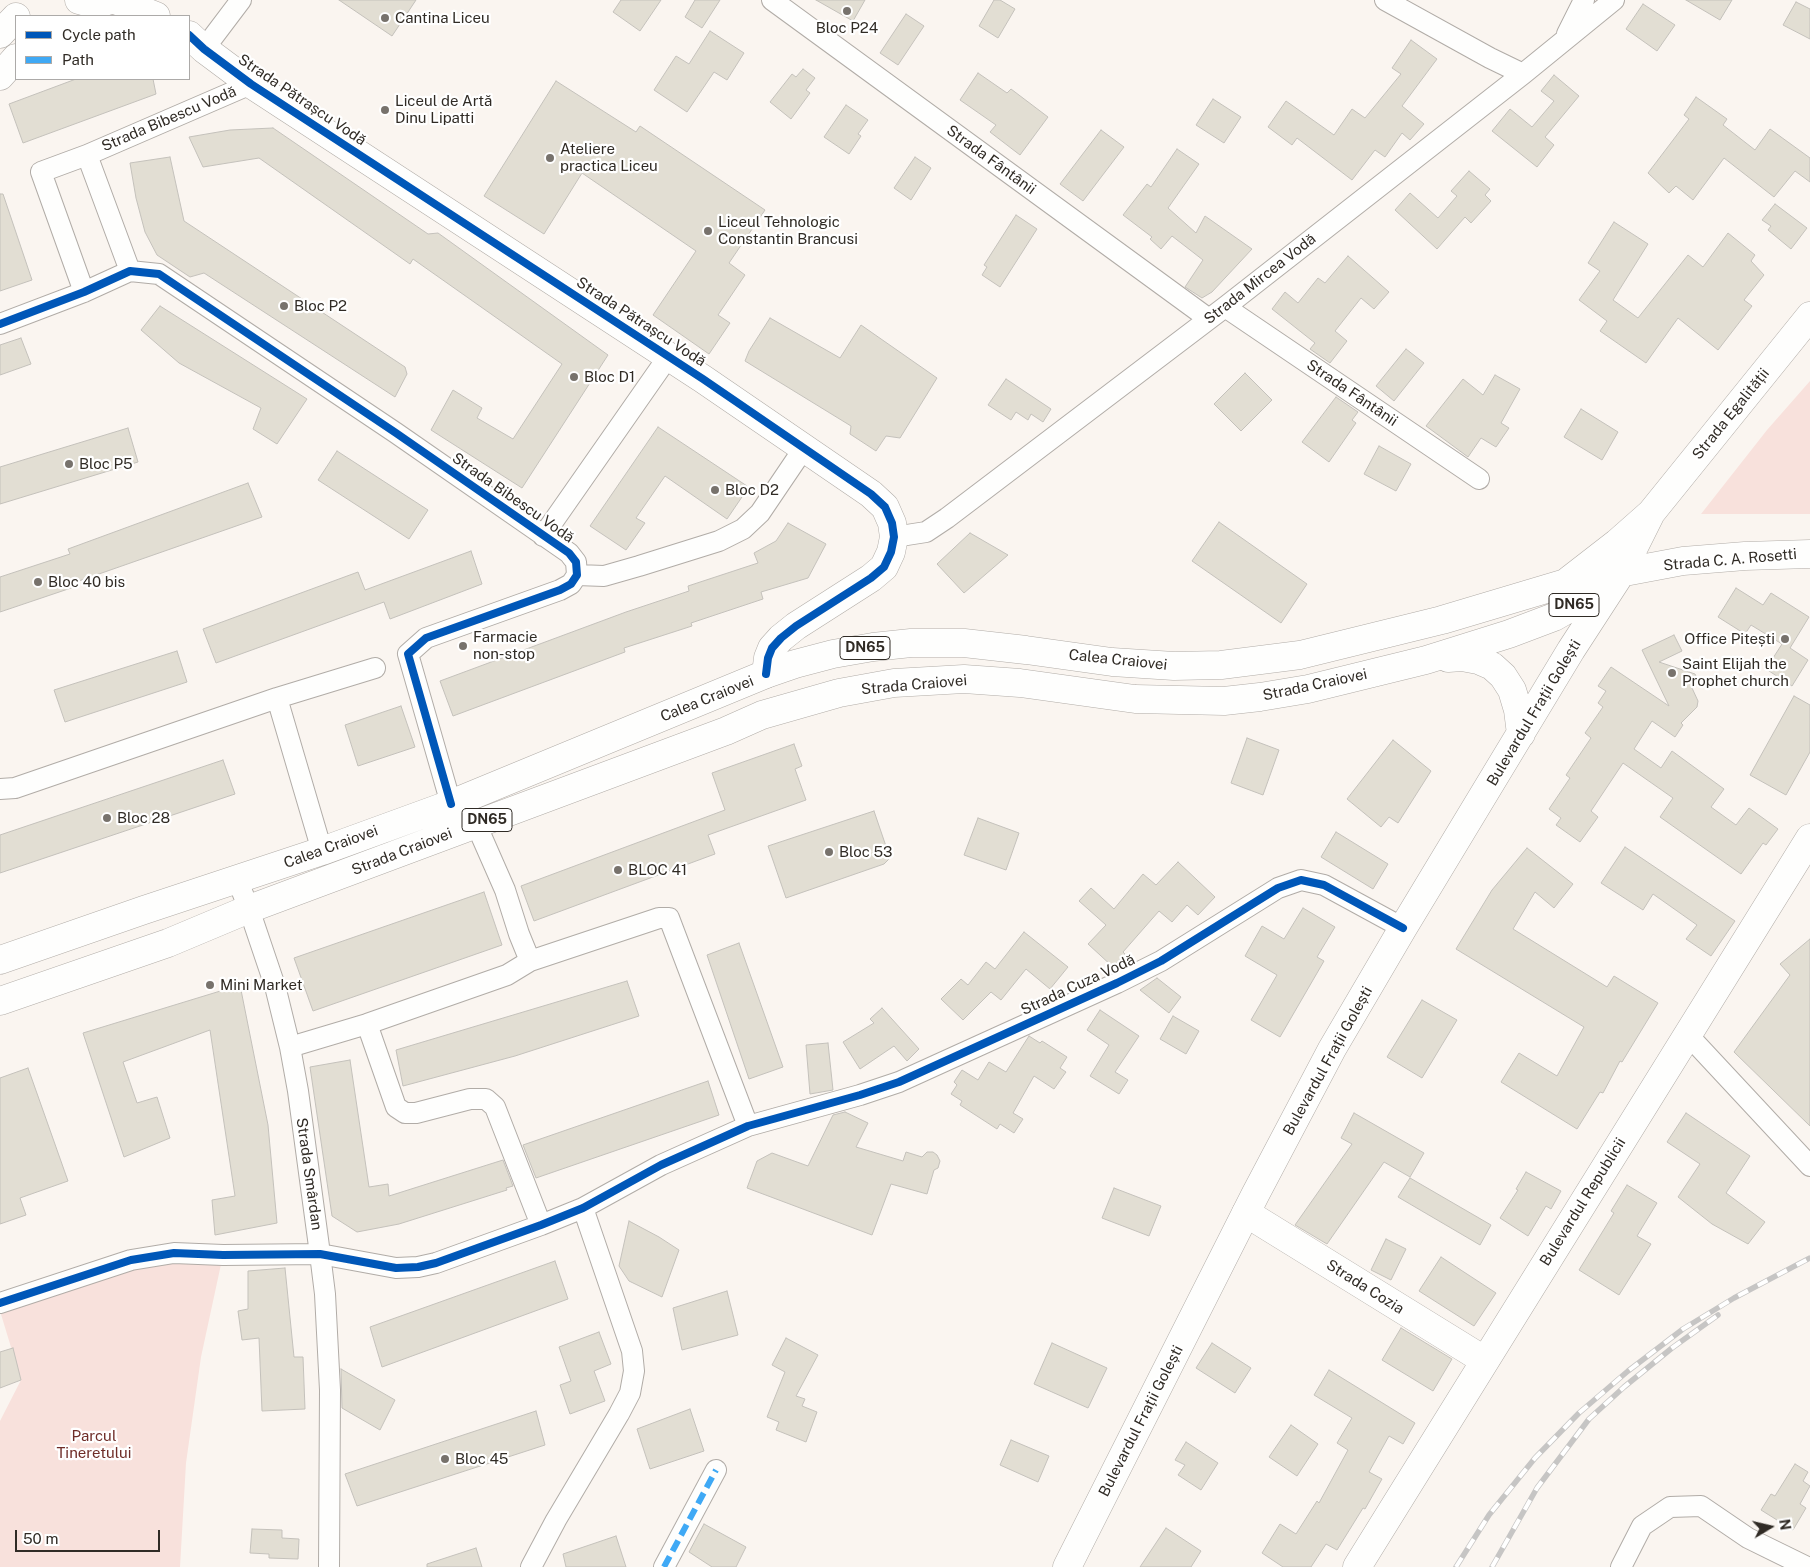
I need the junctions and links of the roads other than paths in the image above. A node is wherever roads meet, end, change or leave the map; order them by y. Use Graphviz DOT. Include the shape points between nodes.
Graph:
graph roads {
  1 [pos="28,0"];
  2 [pos="162,0"];
  3 [pos="241,0"];
  4 [pos="772,0"];
  5 [pos="1385,0"];
  6 [pos="1584,0"];
  7 [pos="1614,0"];
  8 [pos="93,4"];
  9 [pos="17,15"];
  10 [pos="151,15"];
  11 [pos="170,15"];
  12 [pos="15,17"];
  13 [pos="0,34"];
  14 [pos="1563,41"];
  15 [pos="197,42"];
  16 [pos="15,59"];
  17 [pos="1523,74"];
  18 [pos="0,76"];
  19 [pos="251,84"];
  20 [pos="86,155"];
  21 [pos="130,271"];
  22 [pos="84,292"];
  23 [pos="1225,307"];
  24 [pos="1810,316"];
  25 [pos="1209,319"];
  26 [pos="0,324"];
  27 [pos="668,357"];
  28 [pos="804,448"];
  29 [pos="1479,479"];
  30 [pos="1651,513"];
  31 [pos="543,536"];
  32 [pos="894,537"];
  33 [pos="1810,554"];
  34 [pos="1621,573"];
  35 [pos="577,575"];
  36 [pos="1566,582"];
  37 [pos="1426,660"];
  38 [pos="375,668"];
  39 [pos="766,674"];
  40 [pos="276,698"];
  41 [pos="1521,734"];
  42 [pos="0,790"];
  43 [pos="451,804"];
  44 [pos="476,824"];
  45 [pos="1810,838"];
  46 [pos="322,851"];
  47 [pos="237,880"];
  48 [pos="249,909"];
  49 [pos="1403,928"];
  50 [pos="0,960"];
  51 [pos="530,961"];
  52 [pos="0,1001"];
  53 [pos="367,1024"];
  54 [pos="1688,1035"];
  55 [pos="290,1047"];
  56 [pos="748,1126"];
  57 [pos="1810,1166"];
  58 [pos="583,1208"];
  59 [pos="1246,1213"];
  60 [pos="541,1225"];
  61 [pos="320,1254"];
  62 [pos="0,1303"];
  63 [pos="1484,1360"];
  64 [pos="716,1470"];
  65 [pos="329,1567"];
  66 [pos="531,1567"];
  67 [pos="664,1567"];
  68 [pos="1067,1567"];
  69 [pos="1357,1567"];
  70 [pos="1620,1567"];
  71 [pos="1807,1567"];
  1 -- 9 [label="main road"];
  2 -- 11 [label="main road"];
  3 -- 15 [label="street"];
  4 -- 25 [label="street, Strada Fântânii"];
  5 -- 17 [label="street"];
  6 -- 14 [label="street"];
  7 -- 14 [label="street, Strada Mircea Vodă"];
  8 -- 10 [label="main road"];
  12 -- 13 [label="main road"];
  14 -- 17 [label="street, Strada Mircea Vodă"];
  15 -- 19 [label="main road, Strada Pătrașcu Vodă"];
  16 -- 18 [label="main road"];
  17 -- 23 [label="street, Strada Mircea Vodă"];
  19 -- 20 [label="street, Strada Bibescu Vodă"];
  19 -- 27 [label="main road, Strada Pătrașcu Vodă"];
  20 -- 21 [label="street, Strada Bibescu Vodă"];
  20 -- 22 [label="street" via="41,172"];
  21 -- 22 [label="street"];
  21 -- 31 [label="street, Strada Bibescu Vodă" via="159,274"];
  22 -- 26 [label="street"];
  23 -- 25 [label="street, Strada Mircea Vodă"];
  23 -- 29 [label="street, Strada Fântânii"];
  24 -- 30 [label="main road, Strada Egalității"];
  25 -- 32 [label="street, Strada Mircea Vodă" via="947,518 926,532"];
  27 -- 28 [label="main road, Strada Pătrașcu Vodă"];
  27 -- 31 [label="street, Strada Pătrașcu Vodă"];
  28 -- 32 [label="main road, Strada Pătrașcu Vodă" via="885,507"];
  28 -- 35 [label="street" via="760,514 743,529 719,542 604,576"];
  30 -- 34 [label="main road, DN65"];
  30 -- 36 [label="main road, DN65"];
  31 -- 35 [label="street, Strada Bibescu Vodă" via="569,552 576,562"];
  32 -- 39 [label="main road" via="884,567 781,638 772,648"];
  33 -- 34 [label="main road, Strada C. A. Rosetti" via="1683,561"];
  34 -- 36 [label="main road, Calea Craiovei / DN65"];
  34 -- 37 [label="main road, Strada Craiovei / DN65" via="1589,597 1554,616"];
  34 -- 41 [label="main road, Bulevardul Frații Golești"];
  35 -- 43 [label="street" via="571,584 560,590 426,638 408,654"];
  36 -- 39 [label="main road, Calea Craiovei / DN65" via="1391,633 1300,655 1221,666 1112,662 964,643 911,643 833,654"];
  37 -- 41 [label="main road" via="1462,657 1492,666 1512,690"];
  37 -- 44 [label="main road, Strada Craiovei / DN65" via="1308,689 1224,701 1134,698 964,679 839,692 762,715 726,732"];
  38 -- 40 [label="street"];
  39 -- 43 [label="main road, Calea Craiovei / DN65"];
  40 -- 42 [label="street" via="15,788"];
  40 -- 46 [label="street"];
  41 -- 49 [label="main road, Bulevardul Frații Golești"];
  43 -- 46 [label="main road, Calea Craiovei / DN65"];
  44 -- 48 [label="main road, Strada Craiovei / DN65"];
  44 -- 51 [label="street" via="505,890"];
  45 -- 54 [label="main road, Bulevardul Republicii"];
  46 -- 47 [label="main road, Calea Craiovei / DN65"];
  47 -- 48 [label="street, Strada Smârdan"];
  47 -- 50 [label="main road, Calea Craiovei / DN65"];
  48 -- 52 [label="main road, DN65" via="168,943"];
  48 -- 55 [label="street, Strada Smârdan" via="275,986"];
  49 -- 56 [label="street, Strada Cuza Vodă" via="1324,885 1300,880 1278,888 1161,961 899,1082"];
  49 -- 59 [label="main road, Bulevardul Frații Golești" via="1332,1049"];
  51 -- 53 [label="street" via="507,975"];
  51 -- 56 [label="street" via="659,918 669,918"];
  53 -- 55 [label="street"];
  53 -- 60 [label="street" via="396,1107 404,1113 470,1099 486,1099 496,1107"];
  54 -- 57 [label="street"];
  54 -- 63 [label="main road, Bulevardul Republicii"];
  55 -- 61 [label="street, Strada Smârdan"];
  56 -- 58 [label="street, Strada Cuza Vodă" via="661,1165"];
  58 -- 60 [label="street, Strada Cuza Vodă"];
  58 -- 66 [label="street" via="632,1351 634,1371 630,1393 619,1414"];
  59 -- 63 [label="main road, Strada Cozia"];
  59 -- 68 [label="main road, Bulevardul Frații Golești"];
  60 -- 61 [label="street, Strada Cuza Vodă" via="418,1267 396,1268"];
  61 -- 62 [label="street, Strada Cuza Vodă" via="174,1253 131,1260"];
  61 -- 65 [label="street, Strada Smârdan" via="330,1390"];
  63 -- 69 [label="main road, Bulevardul Republicii"];
  64 -- 67 [label="street"];
  70 -- 71 [label="street" via="1642,1526 1670,1507 1701,1506 1748,1538"];
}
